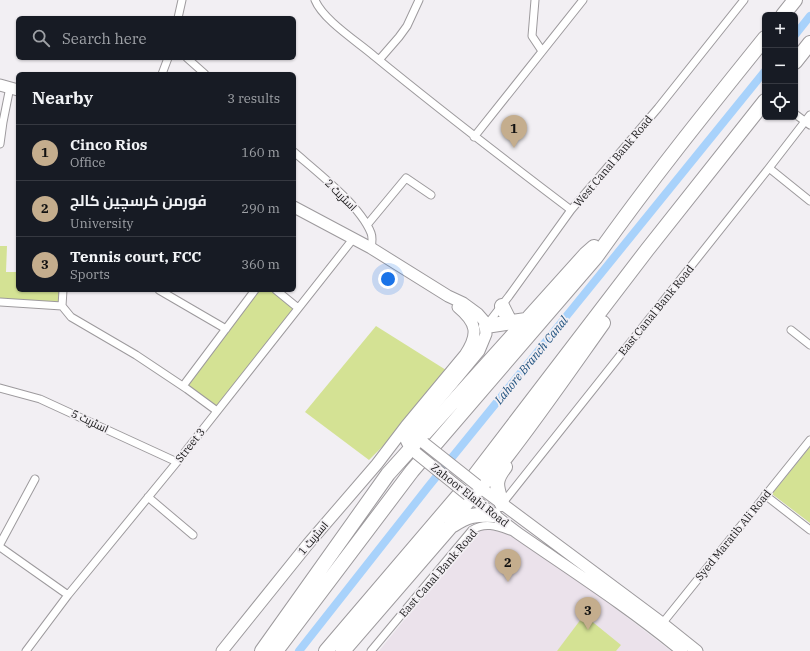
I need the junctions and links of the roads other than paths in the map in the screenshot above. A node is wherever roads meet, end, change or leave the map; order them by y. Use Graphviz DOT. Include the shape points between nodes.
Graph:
graph roads {
  1 [pos="182,0"];
  2 [pos="315,0"];
  3 [pos="420,0"];
  4 [pos="535,0"];
  5 [pos="583,0"];
  6 [pos="795,0"];
  7 [pos="742,1"];
  8 [pos="785,12"];
  9 [pos="178,16"];
  10 [pos="762,42"];
  11 [pos="810,43"];
  12 [pos="542,51"];
  13 [pos="798,58"];
  14 [pos="167,60"];
  15 [pos="189,60"];
  16 [pos="379,60"];
  17 [pos="163,72"];
  18 [pos="203,72"];
  19 [pos="9,87"];
  20 [pos="762,105"];
  21 [pos="810,114"];
  22 [pos="798,116"];
  23 [pos="808,123"];
  24 [pos="474,137"];
  25 [pos="0,144"];
  26 [pos="296,154"];
  27 [pos="770,168"];
  28 [pos="430,195"];
  29 [pos="810,201"];
  30 [pos="296,208"];
  31 [pos="571,210"];
  32 [pos="367,225"];
  33 [pos="618,226"];
  34 [pos="353,239"];
  35 [pos="371,248"];
  36 [pos="647,250"];
  37 [pos="62,292"];
  38 [pos="163,292"];
  39 [pos="254,292"];
  40 [pos="278,292"];
  41 [pos="448,296"];
  42 [pos="0,302"];
  43 [pos="62,306"];
  44 [pos="502,306"];
  45 [pos="298,308"];
  46 [pos="526,320"];
  47 [pos="510,322"];
  48 [pos="486,326"];
  49 [pos="226,329"];
  50 [pos="791,330"];
  51 [pos="810,345"];
  52 [pos="183,386"];
  53 [pos="0,388"];
  54 [pos="217,411"];
  55 [pos="406,426"];
  56 [pos="810,440"];
  57 [pos="390,446"];
  58 [pos="418,446"];
  59 [pos="506,457"];
  60 [pos="177,462"];
  61 [pos="35,479"];
  62 [pos="474,492"];
  63 [pos="765,495"];
  64 [pos="148,497"];
  65 [pos="498,510"];
  66 [pos="451,526"];
  67 [pos="810,530"];
  68 [pos="518,533"];
  69 [pos="193,536"];
  70 [pos="0,544"];
  71 [pos="0,547"];
  72 [pos="68,595"];
  73 [pos="659,627"];
  74 [pos="26,651"];
  75 [pos="222,651"];
  76 [pos="262,651"];
  77 [pos="276,651"];
  78 [pos="326,651"];
  79 [pos="343,651"];
  80 [pos="371,651"];
  81 [pos="682,651"];
  82 [pos="697,651"];
  1 -- 9 [label="street"];
  2 -- 16 [label="street" via="325,16"];
  3 -- 16 [label="street" via="403,32"];
  4 -- 12 [label="street" via="532,36"];
  5 -- 12 [label="street"];
  6 -- 8 [label="highway"];
  7 -- 31 [label="street, West Canal Bank Road" via="658,108"];
  10 -- 33 [label="highway"];
  11 -- 13 [label="highway"];
  12 -- 24 [label="street"];
  14 -- 17 [label="street"];
  15 -- 18 [label="street"];
  16 -- 24 [label="street"];
  19 -- 25 [label="street"];
  20 -- 36 [label="highway"];
  21 -- 23 [label="street, East Canal Bank Road"];
  22 -- 23 [label="street"];
  23 -- 27 [label="street, East Canal Bank Road"];
  24 -- 31 [label="street"];
  26 -- 32 [label="street, اسٹریٹ 2" via="353,204"];
  27 -- 29 [label="street"];
  27 -- 65 [label="street, East Canal Bank Road"];
  28 -- 32 [label="street" via="406,178"];
  30 -- 34 [label="main road"];
  31 -- 44 [label="street, West Canal Bank Road"];
  32 -- 35 [label="street, اسٹریٹ 2" via="373,239"];
  33 -- 46 [label="highway" via="586,254"];
  33 -- 77 [label="highway" via="596,257 412,471"];
  34 -- 35 [label="main road"];
  34 -- 45 [label="street, Street 3"];
  35 -- 41 [label="main road"];
  36 -- 59 [label="highway" via="611,311"];
  36 -- 78 [label="highway" via="465,488"];
  37 -- 43 [label="street"];
  38 -- 49 [label="street"];
  39 -- 49 [label="street"];
  40 -- 45 [label="street"];
  41 -- 48 [label="main road" via="472,309"];
  41 -- 55 [label="main road" via="471,321 474,332 472,343"];
  42 -- 43 [label="street"];
  43 -- 52 [label="street" via="71,317"];
  44 -- 47 [label="highway"];
  44 -- 48 [label="street, West Canal Bank Road"];
  45 -- 54 [label="street, Street 3"];
  46 -- 47 [label="highway"];
  46 -- 58 [label="highway"];
  47 -- 48 [label="highway"];
  48 -- 58 [label="main road" via="485,339 477,356 416,427"];
  49 -- 52 [label="street"];
  50 -- 51 [label="street"];
  52 -- 54 [label="street"];
  53 -- 60 [label="street, اسٹریٹ 5" via="40,399"];
  54 -- 60 [label="street, Street 3"];
  55 -- 57 [label="main road, اسٹریٹ 1"];
  55 -- 58 [label="main road" via="406,440"];
  56 -- 63 [label="street, Syed Maratib Ali Road"];
  57 -- 58 [label="main road"];
  57 -- 75 [label="main road, اسٹریٹ 1"];
  58 -- 62 [label="main road, Zahoor Elahi Road, bridge"];
  58 -- 76 [label="highway" via="388,474"];
  59 -- 62 [label="highway"];
  59 -- 65 [label="highway" via="506,466 496,481"];
  60 -- 64 [label="street, Street 3"];
  61 -- 70 [label="street"];
  62 -- 65 [label="main road, Zahoor Elahi Road"];
  62 -- 66 [label="highway"];
  63 -- 67 [label="street"];
  63 -- 73 [label="street, Syed Maratib Ali Road"];
  64 -- 69 [label="street"];
  64 -- 72 [label="street, Street 3"];
  65 -- 66 [label="highway" via="469,516"];
  65 -- 68 [label="main road, Zahoor Elahi Road"];
  65 -- 73 [label="main road, Zahoor Elahi Road"];
  66 -- 79 [label="highway"];
  68 -- 73 [label="main road, Zahoor Elahi Road"];
  68 -- 80 [label="street, East Canal Bank Road" via="489,525 472,530"];
  71 -- 72 [label="street"];
  72 -- 74 [label="street, Street 3"];
  73 -- 81 [label="main road, Zahoor Elahi Road"];
  73 -- 82 [label="main road, Zahoor Elahi Road"];
}
